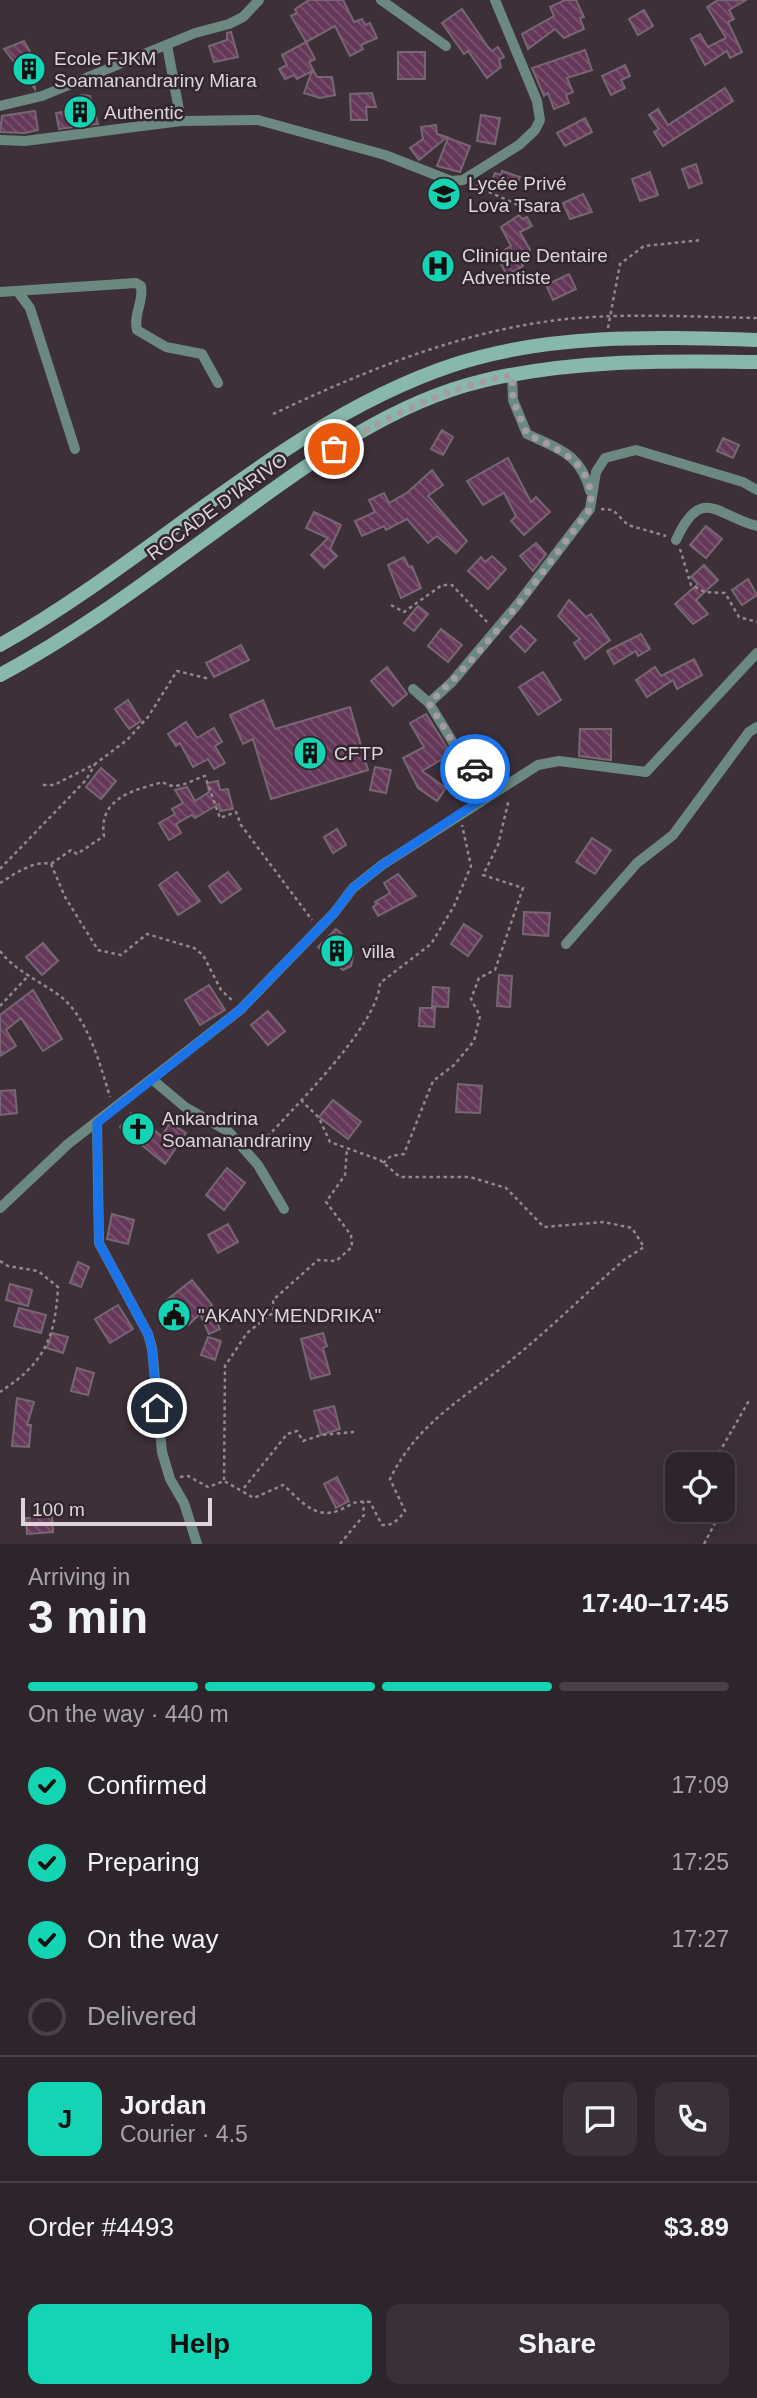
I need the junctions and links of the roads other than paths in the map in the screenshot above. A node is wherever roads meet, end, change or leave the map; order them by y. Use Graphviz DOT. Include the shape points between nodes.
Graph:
graph roads {
  1 [pos="259,0"];
  2 [pos="381,0"];
  3 [pos="495,0"];
  4 [pos="167,45"];
  5 [pos="446,46"];
  6 [pos="0,106"];
  7 [pos="181,121"];
  8 [pos="0,140"];
  9 [pos="0,292"];
  10 [pos="18,292"];
  11 [pos="757,340"];
  12 [pos="757,362"];
  13 [pos="512,375"];
  14 [pos="218,383"];
  15 [pos="75,449"];
  16 [pos="757,490"];
  17 [pos="591,503"];
  18 [pos="757,526"];
  19 [pos="676,540"];
  20 [pos="0,645"];
  21 [pos="757,653"];
  22 [pos="0,675"];
  23 [pos="413,689"];
  24 [pos="429,703"];
  25 [pos="757,727"];
  26 [pos="496,790"];
  27 [pos="566,944"];
  28 [pos="153,1080"];
  29 [pos="97,1123"];
  30 [pos="0,1208"];
  31 [pos="284,1209"];
  32 [pos="197,1544"];
  1 -- 4 [label="street" via="229,24"];
  2 -- 5 [label="street"];
  3 -- 7 [label="street" via="537,101 540,120 519,145 463,180 451,181 385,155 276,123"];
  4 -- 6 [label="street" via="42,96"];
  4 -- 7 [label="street"];
  7 -- 8 [label="street" via="25,141"];
  9 -- 10 [label="street"];
  10 -- 14 [label="street" via="136,283 142,292 137,330 166,347 202,354"];
  10 -- 15 [label="street" via="30,308"];
  11 -- 20 [label="main road, ROCADE D'IARIVO" via="591,340 498,353 415,380 297,443"];
  12 -- 13 [label="main road, ROCADE D'IARIVO" via="624,361"];
  13 -- 17 [label="street" via="513,400 527,434 569,454 585,472"];
  13 -- 22 [label="main road, ROCADE D'IARIVO" via="442,394 370,426 298,471 95,617"];
  16 -- 17 [label="street" via="636,450 606,458 596,472"];
  17 -- 24 [label="street" via="494,632"];
  18 -- 19 [label="street" via="719,508 700,510 685,521"];
  21 -- 26 [label="street" via="646,772 559,761 538,765"];
  23 -- 24 [label="street"];
  24 -- 26 [label="street" via="460,754"];
  25 -- 27 [label="street" via="673,835 637,863"];
  26 -- 28 [label="street" via="353,888 240,1010"];
  28 -- 29 [label="street"];
  28 -- 31 [label="street" via="185,1107 229,1132"];
  29 -- 30 [label="street"];
  29 -- 32 [label="street" via="99,1243 148,1334 162,1452"];
}
